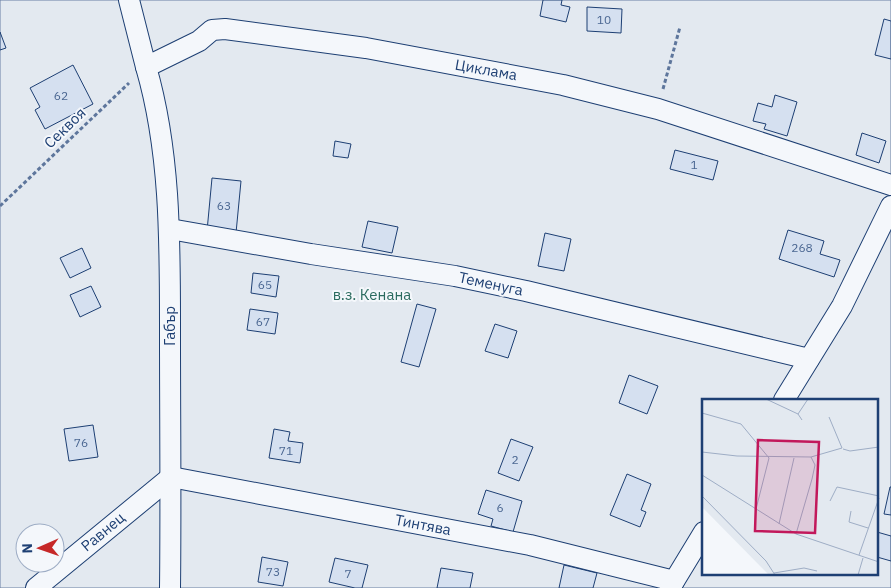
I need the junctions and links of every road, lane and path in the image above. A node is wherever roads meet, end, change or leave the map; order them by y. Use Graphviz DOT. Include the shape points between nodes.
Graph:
graph roads {
  1 [pos="129,0"];
  2 [pos="680,27"];
  3 [pos="146,67"];
  4 [pos="658,109"];
  5 [pos="891,185"];
  6 [pos="0,206"];
  7 [pos="891,206"];
  8 [pos="170,229"];
  9 [pos="809,359"];
  10 [pos="785,399"];
  11 [pos="171,476"];
  12 [pos="702,535"];
  13 [pos="672,585"];
  14 [pos="36,588"];
  15 [pos="170,588"];
  1 -- 3 [label="street"];
  2 -- 4 [label="path"];
  3 -- 4 [label="street, Циклама" via="199,41 212,30 225,29 366,48 564,85"];
  3 -- 6 [label="path, Секвоя"];
  3 -- 8 [label="street, Габър" via="154,93"];
  4 -- 5 [label="street, Циклама"];
  7 -- 9 [label="street" via="842,306"];
  8 -- 9 [label="street, Теменуга" via="464,278"];
  8 -- 11 [label="street, Габър"];
  9 -- 10 [label="street"];
  11 -- 13 [label="street, Тинтява" via="530,545"];
  11 -- 14 [label="street, Равнец"];
  11 -- 15 [label="street, Габър"];
  12 -- 13 [label="street"];
}
